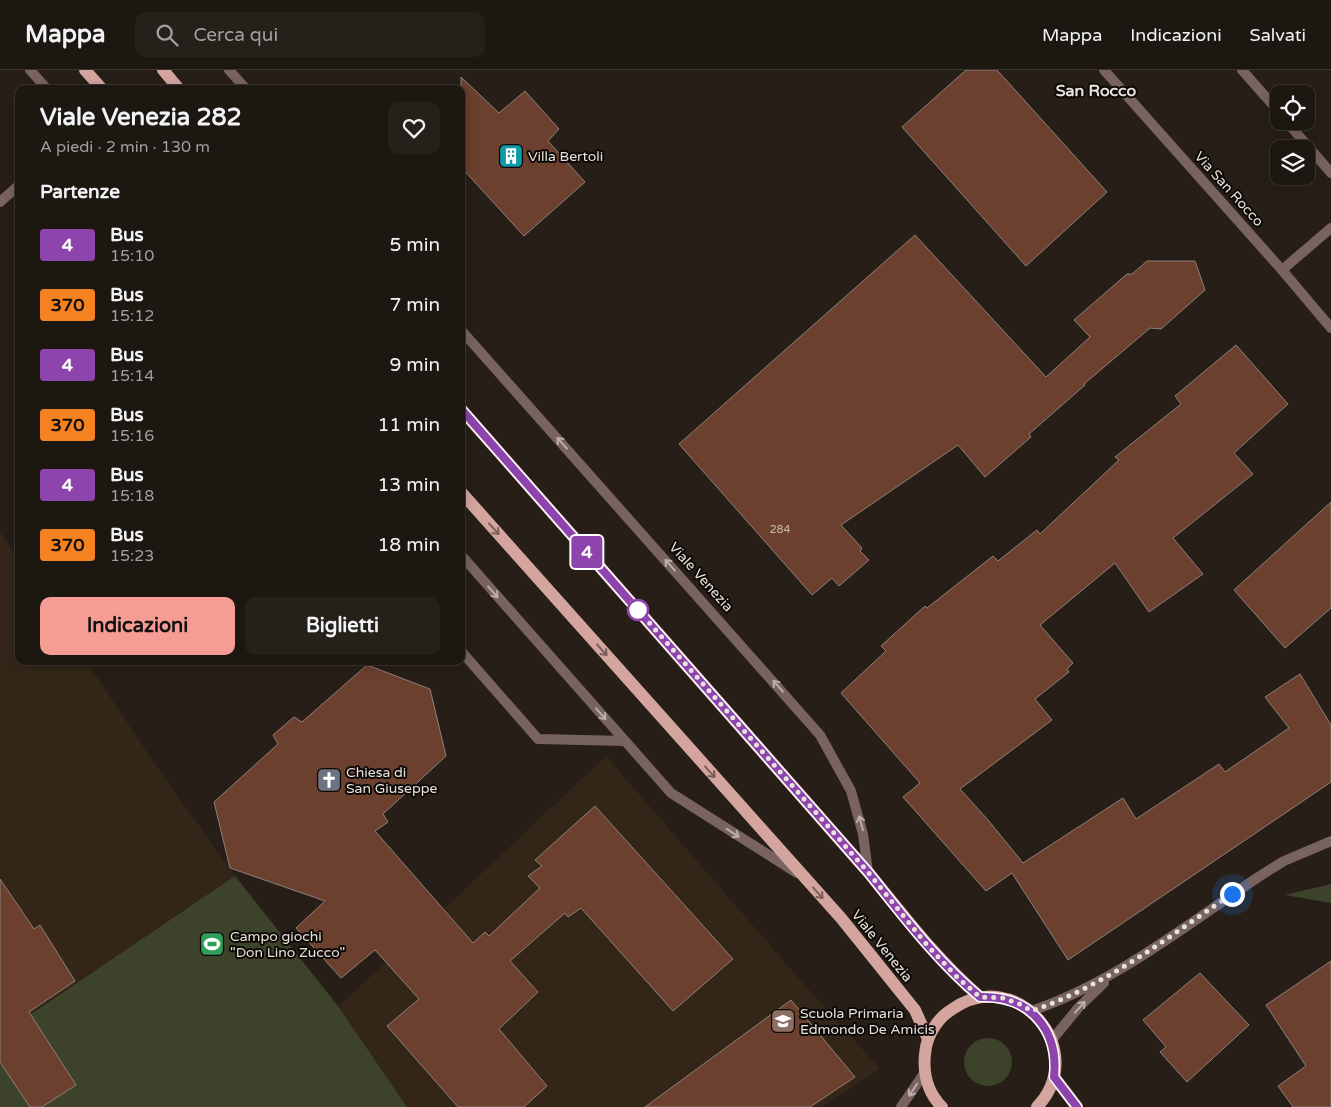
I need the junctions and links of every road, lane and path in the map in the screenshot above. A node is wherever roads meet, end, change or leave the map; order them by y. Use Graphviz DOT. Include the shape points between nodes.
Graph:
graph roads {
  1 [pos="30,70"];
  2 [pos="85,70"];
  3 [pos="163,70"];
  4 [pos="229,70"];
  5 [pos="1104,70"];
  6 [pos="1242,70"];
  7 [pos="43,85"];
  8 [pos="98,85"];
  9 [pos="176,85"];
  10 [pos="242,85"];
  11 [pos="1270,102"];
  12 [pos="1294,130"];
  13 [pos="1331,173"];
  14 [pos="15,189"];
  15 [pos="0,202"];
  16 [pos="1331,228"];
  17 [pos="1282,270"];
  18 [pos="1331,328"];
  19 [pos="465,335"];
  20 [pos="465,414"];
  21 [pos="465,496"];
  22 [pos="465,560"];
  23 [pos="465,655"];
  24 [pos="625,742"];
  25 [pos="1331,841"];
  26 [pos="868,872"];
  27 [pos="804,877"];
  28 [pos="1112,975"];
  29 [pos="980,997"];
  30 [pos="1031,1011"];
  31 [pos="928,1039"];
  32 [pos="1051,1041"];
  33 [pos="925,1072"];
  34 [pos="1054,1077"];
  35 [pos="901,1107"];
  36 [pos="942,1107"];
  37 [pos="1037,1107"];
  38 [pos="1077,1107"];
  1 -- 7 [label="street"];
  2 -- 8 [label="main road"];
  3 -- 9 [label="main road"];
  4 -- 10 [label="street"];
  5 -- 17 [label="street, Via San Rocco"];
  6 -- 11 [label="street"];
  12 -- 13 [label="street"];
  14 -- 15 [label="street"];
  16 -- 17 [label="street"];
  17 -- 18 [label="street, Via San Rocco"];
  26 -- 19 [label="street, Viale Venezia, one-way" via="864,834 851,791 820,736"];
  20 -- 26 [label="main road"];
  21 -- 27 [label="main road, Viale Venezia, one-way"];
  22 -- 24 [label="street, Viale Venezia, one-way"];
  23 -- 24 [label="street" via="538,739"];
  24 -- 27 [label="street, Viale Venezia, one-way" via="671,793"];
  25 -- 28 [label="street" via="1284,861"];
  26 -- 29 [label="main road" via="927,945"];
  27 -- 31 [label="main road, Viale Venezia, one-way" via="915,1010"];
  28 -- 30 [label="street" via="1053,1004"];
  32 -- 28 [label="street, one-way" via="1079,1007"];
  29 -- 30 [label="main road" via="1008,999"];
  29 -- 31 [label="main road" via="960,1003 946,1013"];
  30 -- 32 [label="main road" via="1046,1028"];
  31 -- 33 [label="main road"];
  32 -- 34 [label="main road"];
  33 -- 35 [label="street, one-way"];
  33 -- 36 [label="main road" via="931,1092"];
  34 -- 37 [label="main road"];
  34 -- 38 [label="main road"];
}
